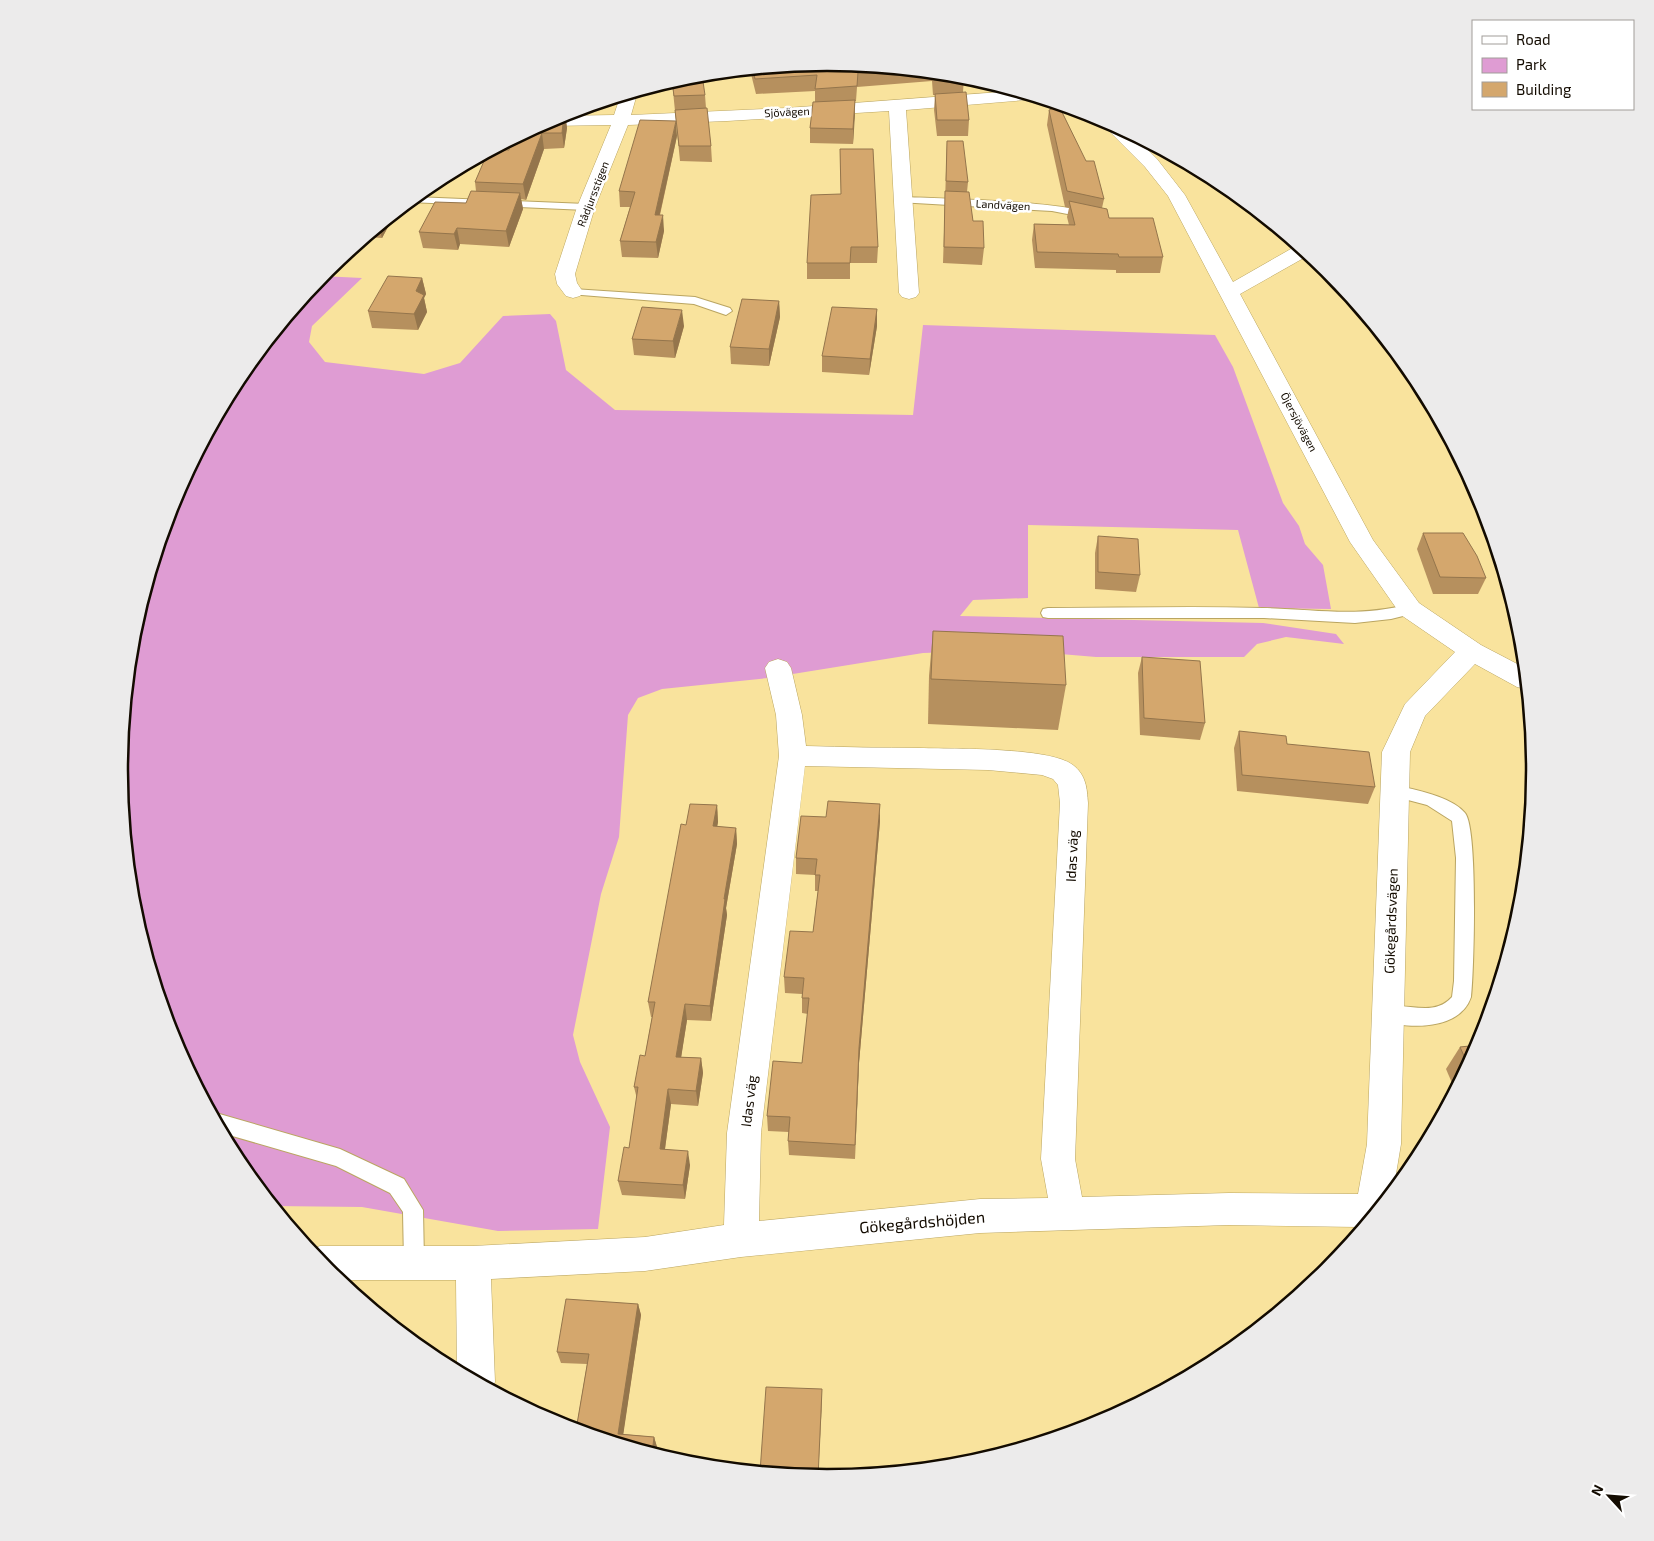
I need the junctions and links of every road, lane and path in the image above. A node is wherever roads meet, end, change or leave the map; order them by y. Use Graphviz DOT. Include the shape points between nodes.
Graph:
graph roads {
  1 [pos="1010,96"];
  2 [pos="627,101"];
  3 [pos="897,106"];
  4 [pos="567,121"];
  5 [pos="621,121"];
  6 [pos="1127,139"];
  7 [pos="423,200"];
  8 [pos="902,200"];
  9 [pos="586,207"];
  10 [pos="1095,218"];
  11 [pos="1297,253"];
  12 [pos="573,292"];
  13 [pos="1229,292"];
  14 [pos="909,293"];
  15 [pos="726,311"];
  16 [pos="1410,609"];
  17 [pos="1048,613"];
  18 [pos="1472,651"];
  19 [pos="778,668"];
  20 [pos="1520,677"];
  21 [pos="793,756"];
  22 [pos="1394,791"];
  23 [pos="1388,1014"];
  24 [pos="224,1124"];
  25 [pos="1376,1203"];
  26 [pos="1068,1213"];
  27 [pos="1368,1213"];
  28 [pos="741,1240"];
  29 [pos="414,1262"];
  30 [pos="331,1263"];
  31 [pos="473,1263"];
  32 [pos="476,1375"];
  1 -- 3 [label="street, Sjövägen"];
  2 -- 5 [label="street, Rådjursstigen"];
  3 -- 5 [label="street, Sjövägen"];
  3 -- 8 [label="street"];
  4 -- 5 [label="street, Sjövägen"];
  5 -- 9 [label="street, Rådjursstigen"];
  6 -- 13 [label="street, Öjersjövägen" via="1152,163 1176,195"];
  7 -- 9 [label="lane"];
  8 -- 10 [label="lane, Landvägen" via="1052,208"];
  8 -- 14 [label="street"];
  9 -- 12 [label="street, Rådjursstigen" via="565,274"];
  11 -- 13 [label="street"];
  12 -- 15 [label="lane" via="695,302"];
  13 -- 16 [label="street, Öjersjövägen" via="1362,542"];
  16 -- 17 [label="lane" via="1391,616 1350,620 1265,614"];
  16 -- 18 [label="street, Öjersjövägen"];
  18 -- 20 [label="street, Öjersjövägen"];
  18 -- 22 [label="street, Gökegårdsvägen" via="1414,711 1396,752"];
  19 -- 21 [label="street, Idas väg" via="789,715"];
  21 -- 26 [label="street, Idas väg" via="988,760 1045,765 1063,772 1072,782 1074,803 1058,1159"];
  21 -- 28 [label="street, Idas väg" via="744,1134"];
  22 -- 23 [label="street, Gökegårdsvägen"];
  22 -- 23 [label="lane" via="1432,800 1459,817 1465,858 1463,981 1460,1000 1450,1011 1431,1016"];
  23 -- 25 [label="street, Gökegårdsvägen" via="1384,1144"];
  24 -- 29 [label="lane" via="340,1158 396,1186 413,1210"];
  26 -- 27 [label="street, Gökegårdshöjden" via="1229,1209"];
  26 -- 28 [label="street, Gökegårdshöjden" via="980,1216"];
  28 -- 31 [label="street, Gökegårdshöjden" via="645,1254"];
  29 -- 30 [label="street, Gökegårdshöjden"];
  29 -- 31 [label="street, Gökegårdshöjden"];
  31 -- 32 [label="street"];
}
